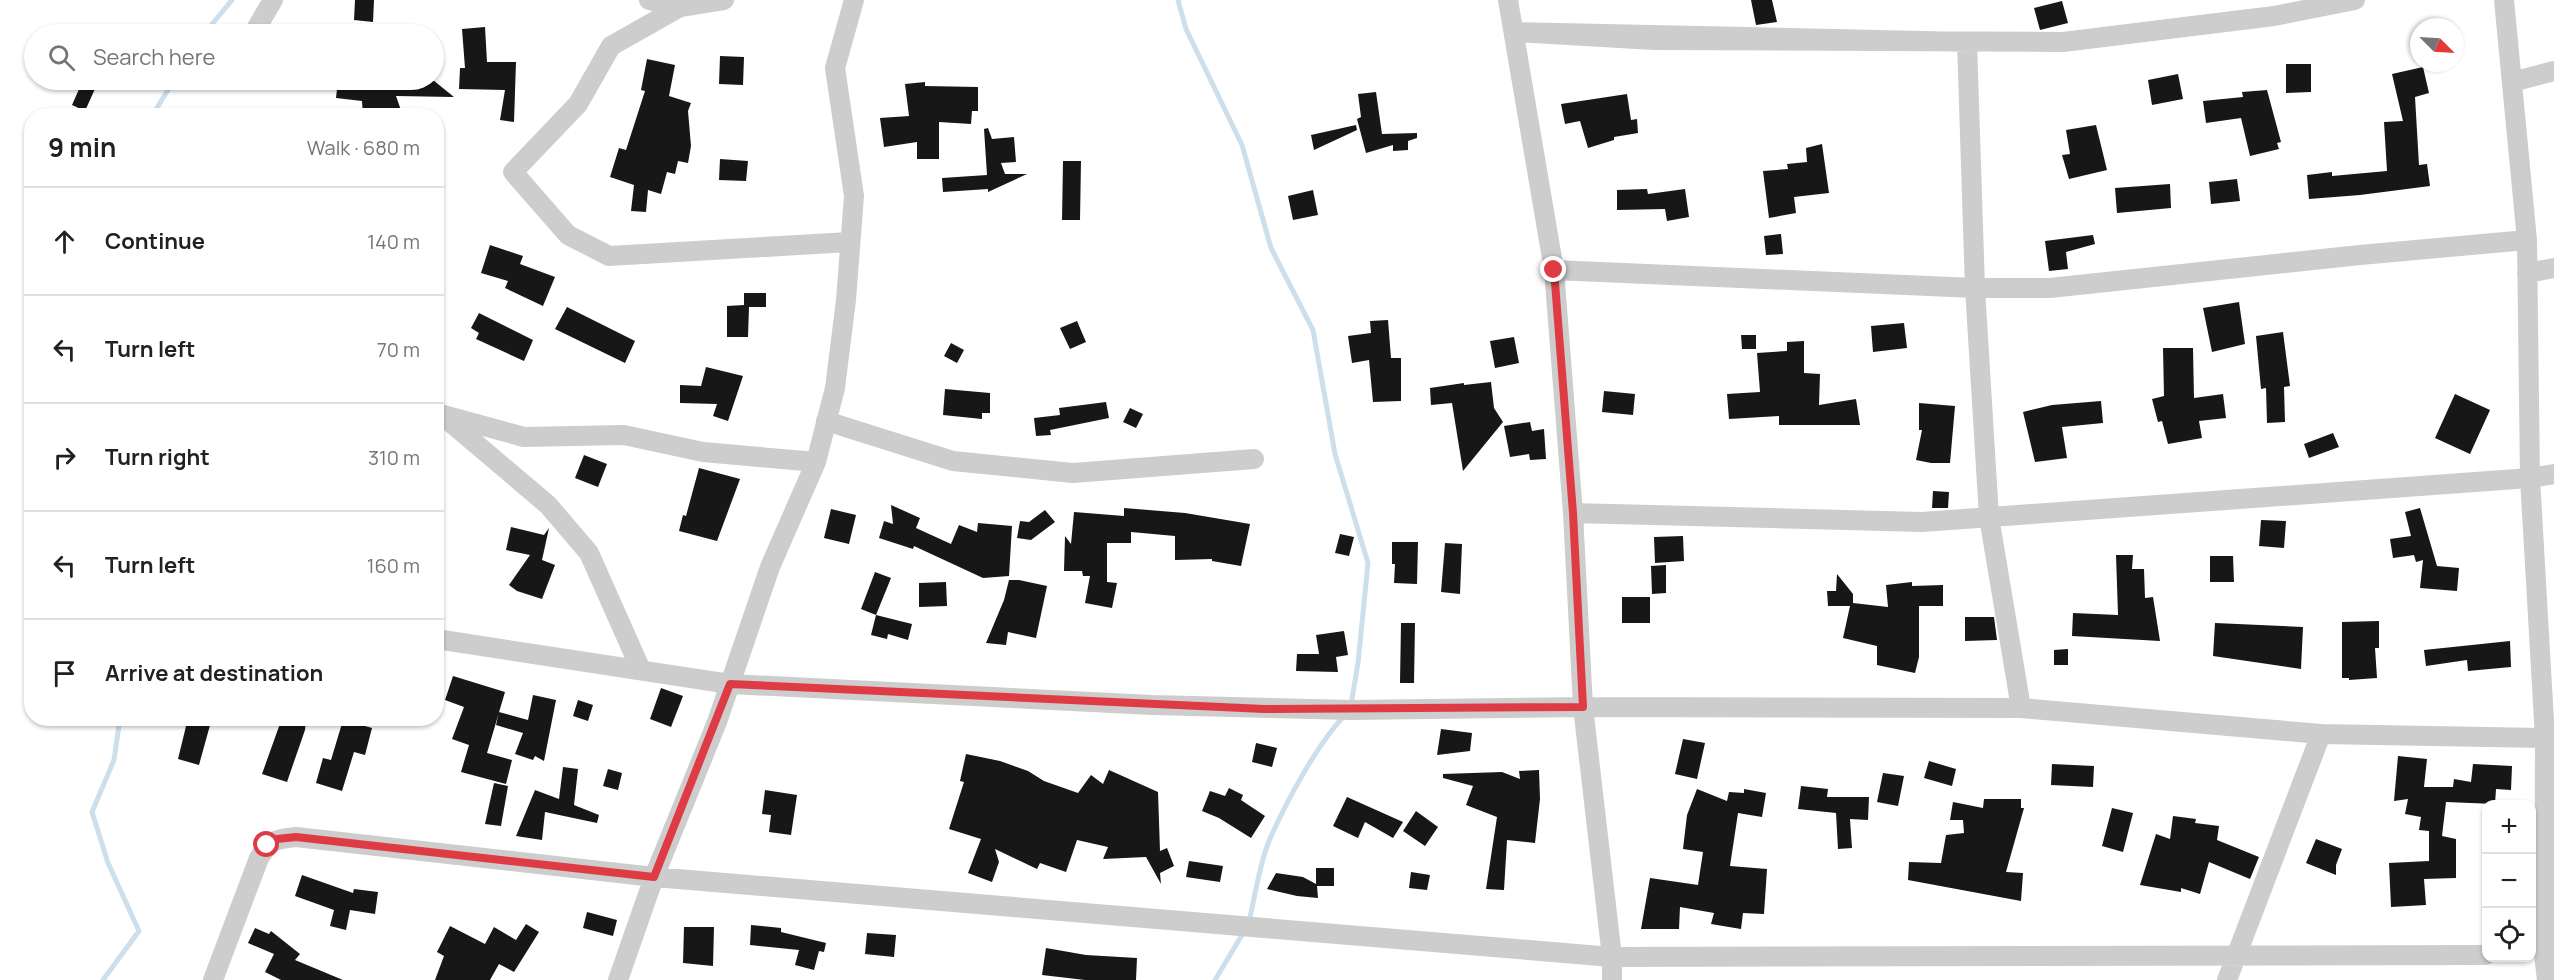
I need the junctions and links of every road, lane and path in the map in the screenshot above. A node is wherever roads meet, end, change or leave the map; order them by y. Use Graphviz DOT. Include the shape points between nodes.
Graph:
graph roads {
  1 [pos="273,0"];
  2 [pos="649,0"];
  3 [pos="724,0"];
  4 [pos="854,0"];
  5 [pos="1508,0"];
  6 [pos="2355,0"];
  7 [pos="2504,0"];
  8 [pos="680,7"];
  9 [pos="259,24"];
  10 [pos="1514,33"];
  11 [pos="1967,42"];
  12 [pos="2554,71"];
  13 [pos="2512,82"];
  14 [pos="2527,240"];
  15 [pos="850,242"];
  16 [pos="2554,268"];
  17 [pos="1554,270"];
  18 [pos="2527,273"];
  19 [pos="1975,288"];
  20 [pos="444,415"];
  21 [pos="444,418"];
  22 [pos="826,421"];
  23 [pos="1254,459"];
  24 [pos="816,462"];
  25 [pos="2554,474"];
  26 [pos="2530,478"];
  27 [pos="1573,513"];
  28 [pos="1989,517"];
  29 [pos="444,640"];
  30 [pos="640,670"];
  31 [pos="730,684"];
  32 [pos="1583,707"];
  33 [pos="2021,708"];
  34 [pos="2321,734"];
  35 [pos="2549,737"];
  36 [pos="654,877"];
  37 [pos="2543,954"];
  38 [pos="2482,955"];
  39 [pos="1612,957"];
  40 [pos="2235,957"];
  41 [pos="213,980"];
  42 [pos="618,980"];
  43 [pos="1612,980"];
  44 [pos="2227,980"];
  45 [pos="2547,980"];
  1 -- 9 [label="street"];
  2 -- 8 [label="street"];
  3 -- 8 [label="street"];
  4 -- 15 [label="street" via="835,68 854,196"];
  5 -- 10 [label="street"];
  6 -- 11 [label="street" via="2274,16 2063,42"];
  7 -- 13 [label="street"];
  8 -- 15 [label="street" via="611,46 578,104 513,172 568,235 609,256"];
  10 -- 11 [label="street" via="1654,40"];
  10 -- 17 [label="street"];
  11 -- 19 [label="street"];
  12 -- 13 [label="street"];
  13 -- 14 [label="street"];
  14 -- 18 [label="street"];
  14 -- 19 [label="street" via="2049,288"];
  15 -- 22 [label="street" via="835,388"];
  16 -- 18 [label="street"];
  17 -- 19 [label="street"];
  17 -- 27 [label="street"];
  18 -- 26 [label="street"];
  19 -- 28 [label="street"];
  20 -- 24 [label="street" via="524,437 624,435 703,452"];
  21 -- 30 [label="street" via="548,505 589,553"];
  22 -- 23 [label="street" via="953,461 1073,473"];
  22 -- 24 [label="street"];
  24 -- 31 [label="street" via="770,567"];
  25 -- 26 [label="street"];
  26 -- 28 [label="street"];
  26 -- 35 [label="street"];
  27 -- 28 [label="street" via="1922,522"];
  27 -- 32 [label="street"];
  28 -- 33 [label="street"];
  29 -- 30 [label="street"];
  30 -- 31 [label="street"];
  31 -- 32 [label="street" via="1264,709"];
  31 -- 36 [label="street"];
  32 -- 33 [label="street"];
  32 -- 39 [label="street"];
  33 -- 34 [label="street"];
  34 -- 35 [label="street"];
  34 -- 40 [label="street"];
  35 -- 37 [label="street"];
  36 -- 39 [label="street"];
  36 -- 41 [label="street" via="328,840 277,839 267,845 259,858"];
  36 -- 42 [label="street"];
  37 -- 45 [label="street"];
  38 -- 40 [label="street"];
  39 -- 40 [label="street"];
  39 -- 43 [label="street"];
  40 -- 44 [label="street"];
}
